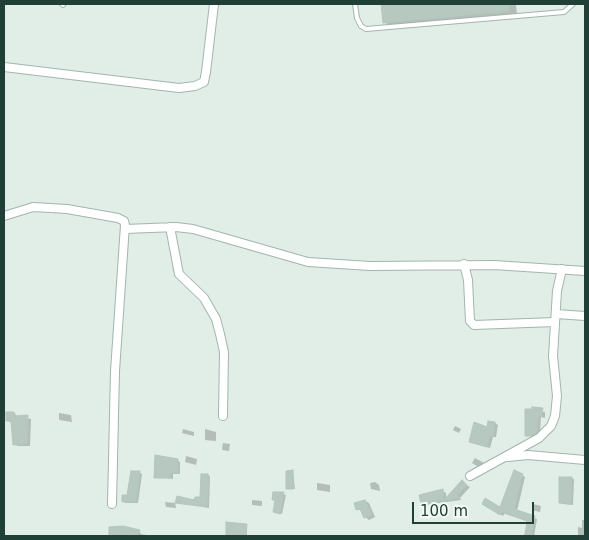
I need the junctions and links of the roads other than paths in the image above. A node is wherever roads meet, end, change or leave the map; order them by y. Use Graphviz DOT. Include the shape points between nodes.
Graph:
graph roads {
  1 [pos="214,4"];
  2 [pos="355,4"];
  3 [pos="573,4"];
  4 [pos="4,67"];
  5 [pos="4,216"];
  6 [pos="170,227"];
  7 [pos="125,229"];
  8 [pos="464,264"];
  9 [pos="562,269"];
  10 [pos="585,271"];
  11 [pos="585,316"];
  12 [pos="556,318"];
  13 [pos="223,416"];
  14 [pos="503,458"];
  15 [pos="585,460"];
  16 [pos="470,476"];
  17 [pos="112,504"];
  1 -- 4 [label="street" via="204,82 195,86 179,88"];
  2 -- 3 [label="lane" via="357,18 366,29 564,12"];
  5 -- 7 [label="street" via="33,207 67,209 118,218 124,221"];
  6 -- 7 [label="street"];
  6 -- 8 [label="street" via="194,229 308,262 370,266"];
  6 -- 13 [label="street" via="179,274 204,298 216,319 224,352"];
  7 -- 17 [label="street" via="114,371"];
  8 -- 9 [label="street"];
  8 -- 12 [label="street" via="470,322 474,325"];
  9 -- 10 [label="street"];
  9 -- 12 [label="street"];
  11 -- 12 [label="street"];
  12 -- 14 [label="street" via="553,356 558,396 555,416 551,426 538,438"];
  14 -- 15 [label="street" via="528,455"];
  14 -- 16 [label="street"];
}
